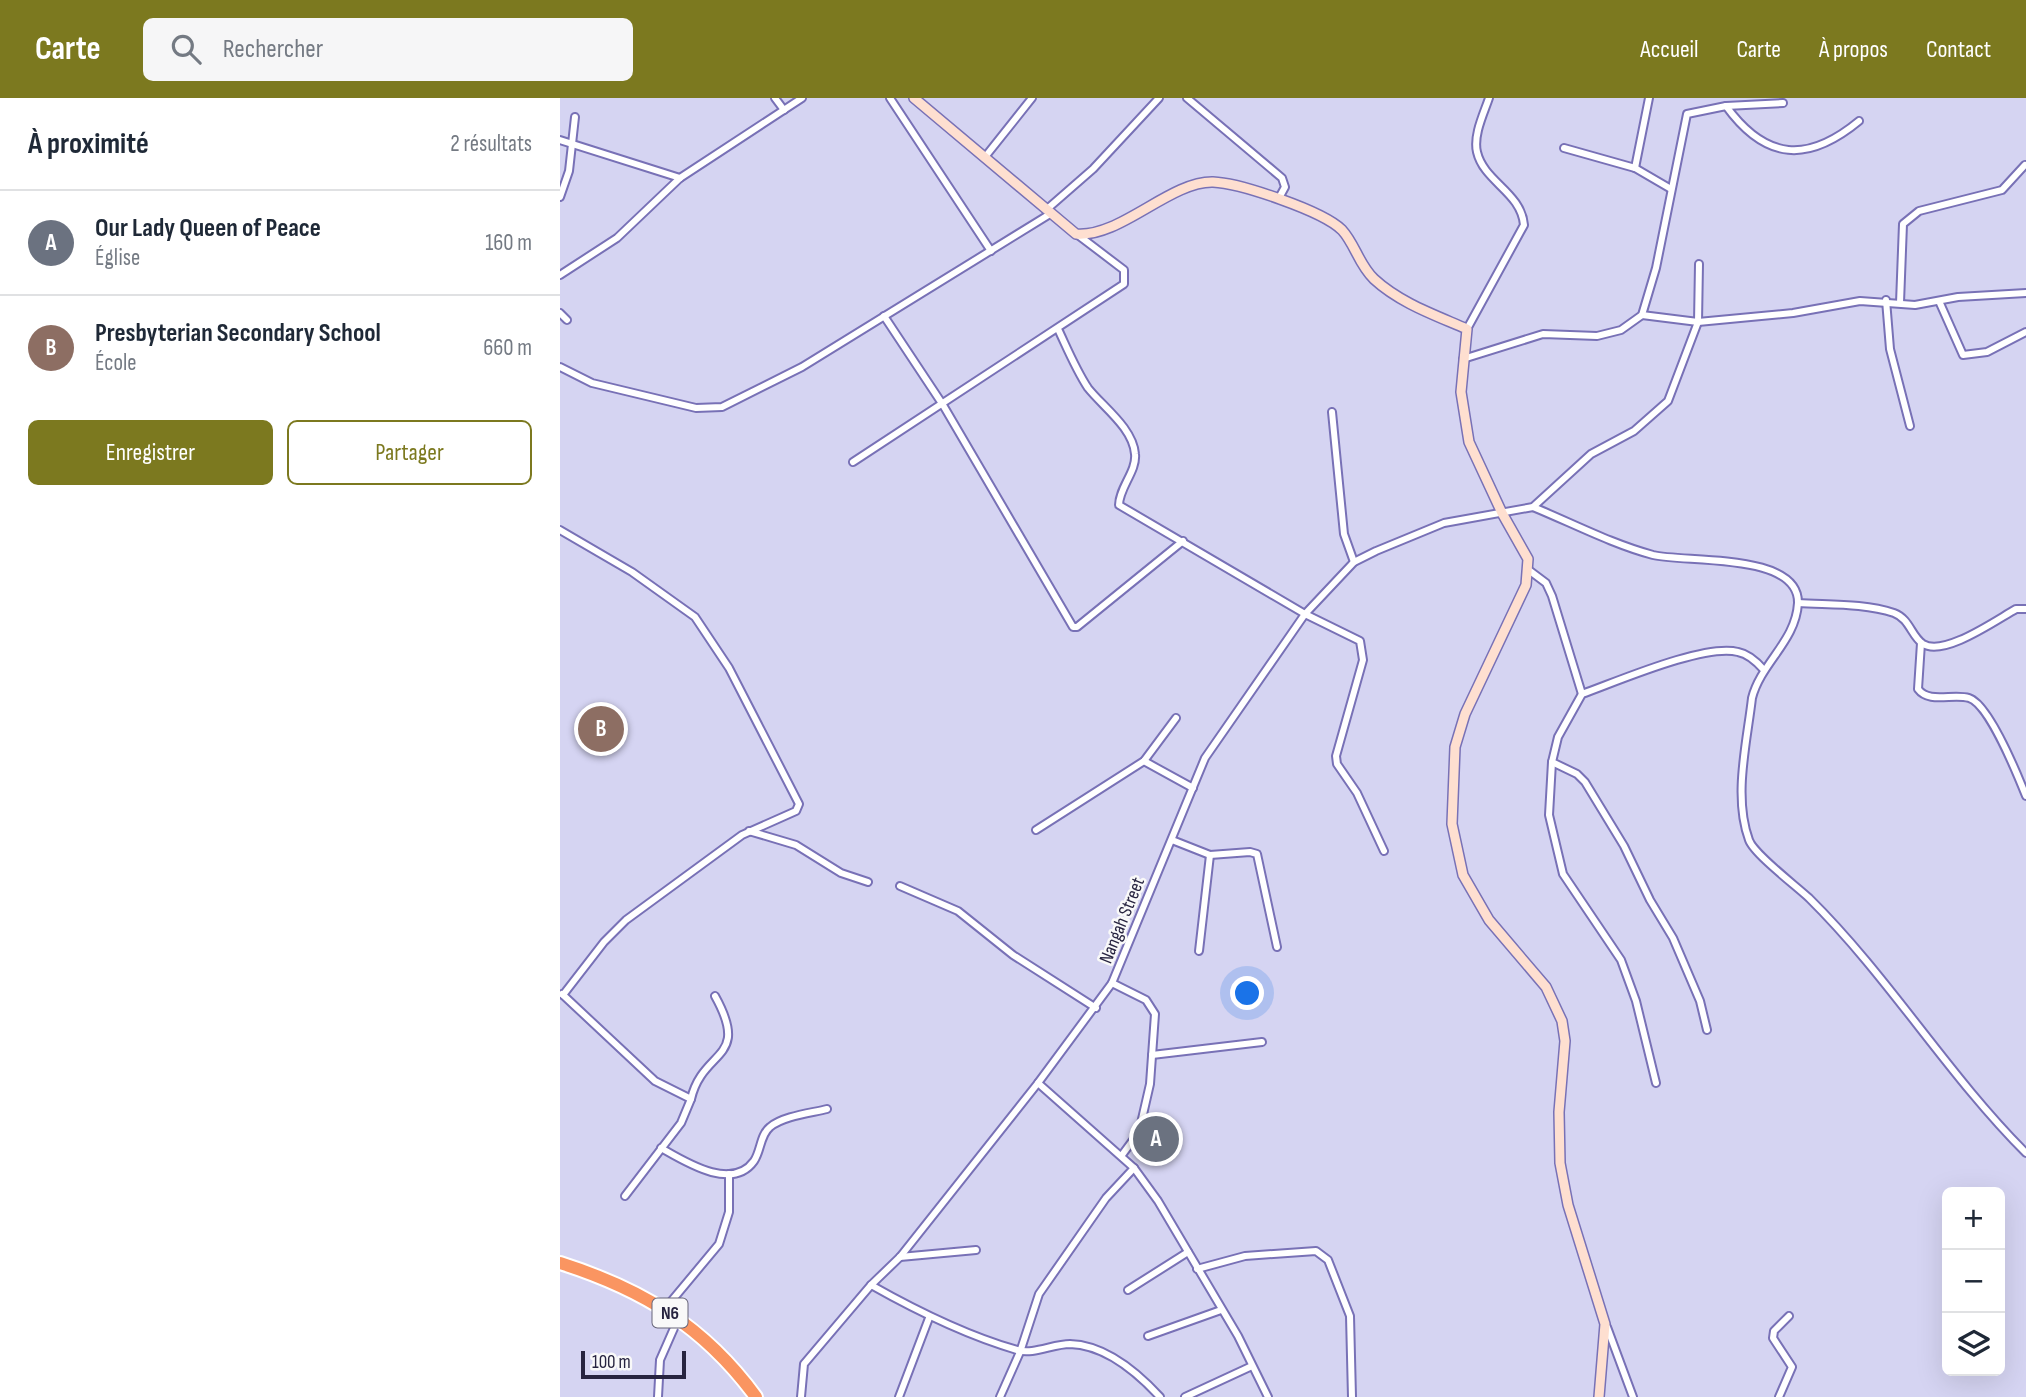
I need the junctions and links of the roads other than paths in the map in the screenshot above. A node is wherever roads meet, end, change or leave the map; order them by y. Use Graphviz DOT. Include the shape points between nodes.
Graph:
graph roads {
  1 [pos="775,98"];
  2 [pos="802,98"];
  3 [pos="890,98"];
  4 [pos="914,98"];
  5 [pos="1032,98"];
  6 [pos="1159,98"];
  7 [pos="1187,98"];
  8 [pos="1489,98"];
  9 [pos="1648,98"];
  10 [pos="1735,98"];
  11 [pos="1783,103"];
  12 [pos="1726,106"];
  13 [pos="1737,107"];
  14 [pos="785,110"];
  15 [pos="575,117"];
  16 [pos="1859,121"];
  17 [pos="560,140"];
  18 [pos="573,145"];
  19 [pos="1564,148"];
  20 [pos="985,157"];
  21 [pos="2025,165"];
  22 [pos="1635,168"];
  23 [pos="680,178"];
  24 [pos="1671,189"];
  25 [pos="560,197"];
  26 [pos="1279,198"];
  27 [pos="1048,212"];
  28 [pos="1076,234"];
  29 [pos="992,251"];
  30 [pos="1699,264"];
  31 [pos="560,275"];
  32 [pos="2026,293"];
  33 [pos="1886,300"];
  34 [pos="1939,301"];
  35 [pos="1900,303"];
  36 [pos="560,313"];
  37 [pos="1642,315"];
  38 [pos="884,316"];
  39 [pos="567,320"];
  40 [pos="1698,322"];
  41 [pos="1058,329"];
  42 [pos="1467,329"];
  43 [pos="2026,332"];
  44 [pos="1462,359"];
  45 [pos="560,367"];
  46 [pos="943,405"];
  47 [pos="1332,412"];
  48 [pos="1910,426"];
  49 [pos="853,462"];
  50 [pos="1533,507"];
  51 [pos="1502,513"];
  52 [pos="560,530"];
  53 [pos="1183,541"];
  54 [pos="1354,562"];
  55 [pos="1530,571"];
  56 [pos="1798,603"];
  57 [pos="2026,609"];
  58 [pos="1305,614"];
  59 [pos="1921,643"];
  60 [pos="1764,670"];
  61 [pos="1582,695"];
  62 [pos="1176,718"];
  63 [pos="1144,761"];
  64 [pos="1552,762"];
  65 [pos="1193,788"];
  66 [pos="2026,796"];
  67 [pos="1036,830"];
  68 [pos="749,831"];
  69 [pos="1172,840"];
  70 [pos="1384,851"];
  71 [pos="1210,855"];
  72 [pos="868,882"];
  73 [pos="900,886"];
  74 [pos="1277,947"];
  75 [pos="1199,951"];
  76 [pos="1112,983"];
  77 [pos="561,994"];
  78 [pos="715,996"];
  79 [pos="1096,1008"];
  80 [pos="1707,1030"];
  81 [pos="1262,1042"];
  82 [pos="1152,1055"];
  83 [pos="1038,1083"];
  84 [pos="1656,1083"];
  85 [pos="691,1099"];
  86 [pos="827,1108"];
  87 [pos="660,1148"];
  88 [pos="2026,1153"];
  89 [pos="1122,1155"];
  90 [pos="1135,1168"];
  91 [pos="729,1174"];
  92 [pos="625,1196"];
  93 [pos="976,1250"];
  94 [pos="1188,1252"];
  95 [pos="900,1257"];
  96 [pos="560,1263"];
  97 [pos="1197,1269"];
  98 [pos="871,1285"];
  99 [pos="1128,1290"];
  100 [pos="664,1310"];
  101 [pos="1221,1310"];
  102 [pos="1789,1316"];
  103 [pos="929,1318"];
  104 [pos="678,1319"];
  105 [pos="1605,1324"];
  106 [pos="1148,1336"];
  107 [pos="1020,1352"];
  108 [pos="1619,1355"];
  109 [pos="1604,1356"];
  110 [pos="1252,1366"];
  111 [pos="658,1397"];
  112 [pos="756,1397"];
  113 [pos="801,1397"];
  114 [pos="899,1397"];
  115 [pos="1000,1397"];
  116 [pos="1160,1397"];
  117 [pos="1185,1397"];
  118 [pos="1268,1397"];
  119 [pos="1352,1397"];
  120 [pos="1599,1397"];
  121 [pos="1633,1397"];
  122 [pos="1779,1397"];
  1 -- 14 [label="street"];
  2 -- 14 [label="street"];
  3 -- 29 [label="street"];
  4 -- 20 [label="street"];
  5 -- 20 [label="street"];
  6 -- 27 [label="street"];
  7 -- 26 [label="street" via="1282,178 1285,187"];
  8 -- 42 [label="street" via="1477,152 1517,202 1524,225"];
  9 -- 22 [label="street"];
  10 -- 13 [label="street"];
  11 -- 13 [label="street"];
  12 -- 13 [label="street"];
  12 -- 16 [label="street" via="1744,128 1778,149 1806,151 1825,146"];
  12 -- 24 [label="street" via="1687,114"];
  14 -- 23 [label="street"];
  15 -- 18 [label="street"];
  17 -- 18 [label="street"];
  18 -- 23 [label="street"];
  18 -- 25 [label="street"];
  19 -- 22 [label="street"];
  20 -- 27 [label="street"];
  21 -- 35 [label="street" via="2002,190 1919,211 1903,224"];
  22 -- 24 [label="street"];
  23 -- 31 [label="street" via="617,238"];
  24 -- 37 [label="street"];
  26 -- 28 [label="street" via="1207,183 1151,205 1102,232"];
  26 -- 42 [label="street" via="1344,232 1364,268 1392,293"];
  27 -- 28 [label="street"];
  27 -- 29 [label="street"];
  28 -- 41 [label="street" via="1126,276 1124,284"];
  29 -- 38 [label="street"];
  30 -- 40 [label="street"];
  32 -- 34 [label="street"];
  33 -- 35 [label="street"];
  33 -- 40 [label="street"];
  33 -- 48 [label="street" via="1890,349"];
  34 -- 35 [label="street"];
  34 -- 43 [label="street" via="1963,355 1987,352"];
  36 -- 39 [label="street"];
  37 -- 40 [label="street"];
  37 -- 44 [label="street" via="1621,330 1597,336 1543,334"];
  38 -- 45 [label="street" via="802,367 722,407 696,408 592,383"];
  38 -- 46 [label="street"];
  40 -- 50 [label="street" via="1668,401 1634,431 1591,454"];
  41 -- 46 [label="street"];
  41 -- 53 [label="street" via="1087,386 1133,446 1136,457 1119,505"];
  42 -- 44 [label="street"];
  44 -- 51 [label="street" via="1461,392 1469,442"];
  46 -- 49 [label="street"];
  46 -- 53 [label="street" via="1073,627"];
  47 -- 54 [label="street" via="1343,534"];
  50 -- 51 [label="street, Nangah Street"];
  50 -- 56 [label="street" via="1650,554 1762,567 1787,579"];
  51 -- 54 [label="street, Nangah Street" via="1444,523"];
  51 -- 55 [label="street" via="1523,547"];
  52 -- 68 [label="street" via="683,606 715,645 799,804 796,811"];
  53 -- 58 [label="street"];
  54 -- 58 [label="street, Nangah Street"];
  55 -- 61 [label="street" via="1546,583 1552,596"];
  55 -- 105 [label="street" via="1455,747 1452,824 1462,876 1489,920 1546,987 1562,1021 1560,1163 1572,1219"];
  56 -- 59 [label="street" via="1858,606 1898,614"];
  56 -- 60 [label="street" via="1792,629"];
  57 -- 59 [label="street" via="2016,609 1942,648"];
  58 -- 65 [label="street, Nangah Street" via="1211,749"];
  58 -- 70 [label="street" via="1360,641 1364,650 1336,756"];
  59 -- 66 [label="street" via="1918,689 1929,696 1964,697 1978,703"];
  60 -- 61 [label="street" via="1740,652 1706,653"];
  60 -- 88 [label="street" via="1752,698 1741,801 1749,842 1860,952 1999,1126"];
  61 -- 64 [label="street" via="1558,737"];
  62 -- 63 [label="street"];
  63 -- 65 [label="street"];
  63 -- 67 [label="street"];
  64 -- 80 [label="street" via="1585,782 1624,846 1688,968"];
  64 -- 84 [label="street" via="1549,815 1563,874 1621,960"];
  65 -- 69 [label="street, Nangah Street"];
  68 -- 72 [label="street" via="796,845 841,873"];
  68 -- 77 [label="street" via="626,920"];
  69 -- 71 [label="street"];
  69 -- 76 [label="street, Nangah Street"];
  71 -- 74 [label="street" via="1257,855"];
  71 -- 75 [label="street"];
  73 -- 79 [label="street" via="958,911 1013,955"];
  76 -- 79 [label="street, Nangah Street"];
  76 -- 82 [label="street" via="1152,1005"];
  77 -- 85 [label="street" via="655,1081"];
  78 -- 85 [label="street" via="727,1017 729,1041 700,1076"];
  79 -- 83 [label="street, Nangah Street"];
  81 -- 82 [label="street"];
  82 -- 89 [label="street" via="1139,1132"];
  83 -- 89 [label="street"];
  83 -- 95 [label="street, Nangah Street"];
  85 -- 87 [label="street" via="681,1123"];
  86 -- 91 [label="street" via="772,1125 749,1166"];
  87 -- 91 [label="street" via="702,1168"];
  87 -- 92 [label="street"];
  89 -- 90 [label="street"];
  90 -- 94 [label="street"];
  90 -- 107 [label="street" via="1106,1198 1039,1294"];
  91 -- 100 [label="street" via="729,1212 719,1244"];
  93 -- 95 [label="street"];
  94 -- 97 [label="street"];
  94 -- 99 [label="street"];
  95 -- 98 [label="street, Nangah Street"];
  96 -- 100 [label="highway, N6" via="633,1290"];
  97 -- 101 [label="street"];
  97 -- 119 [label="street" via="1245,1256 1322,1254 1350,1316"];
  98 -- 103 [label="street"];
  98 -- 113 [label="street, Nangah Street" via="804,1364"];
  100 -- 104 [label="highway, N6"];
  101 -- 106 [label="street"];
  101 -- 110 [label="street"];
  102 -- 122 [label="street" via="1773,1338 1792,1367"];
  103 -- 107 [label="street"];
  103 -- 114 [label="street"];
  104 -- 111 [label="street" via="660,1360"];
  104 -- 112 [label="highway, N6" via="726,1359"];
  105 -- 108 [label="street"];
  105 -- 109 [label="street"];
  107 -- 115 [label="street"];
  107 -- 116 [label="street" via="1070,1344 1092,1349 1121,1361"];
  108 -- 109 [label="street"];
  108 -- 121 [label="street"];
  109 -- 120 [label="street"];
  110 -- 117 [label="street"];
  110 -- 118 [label="street"];
}
